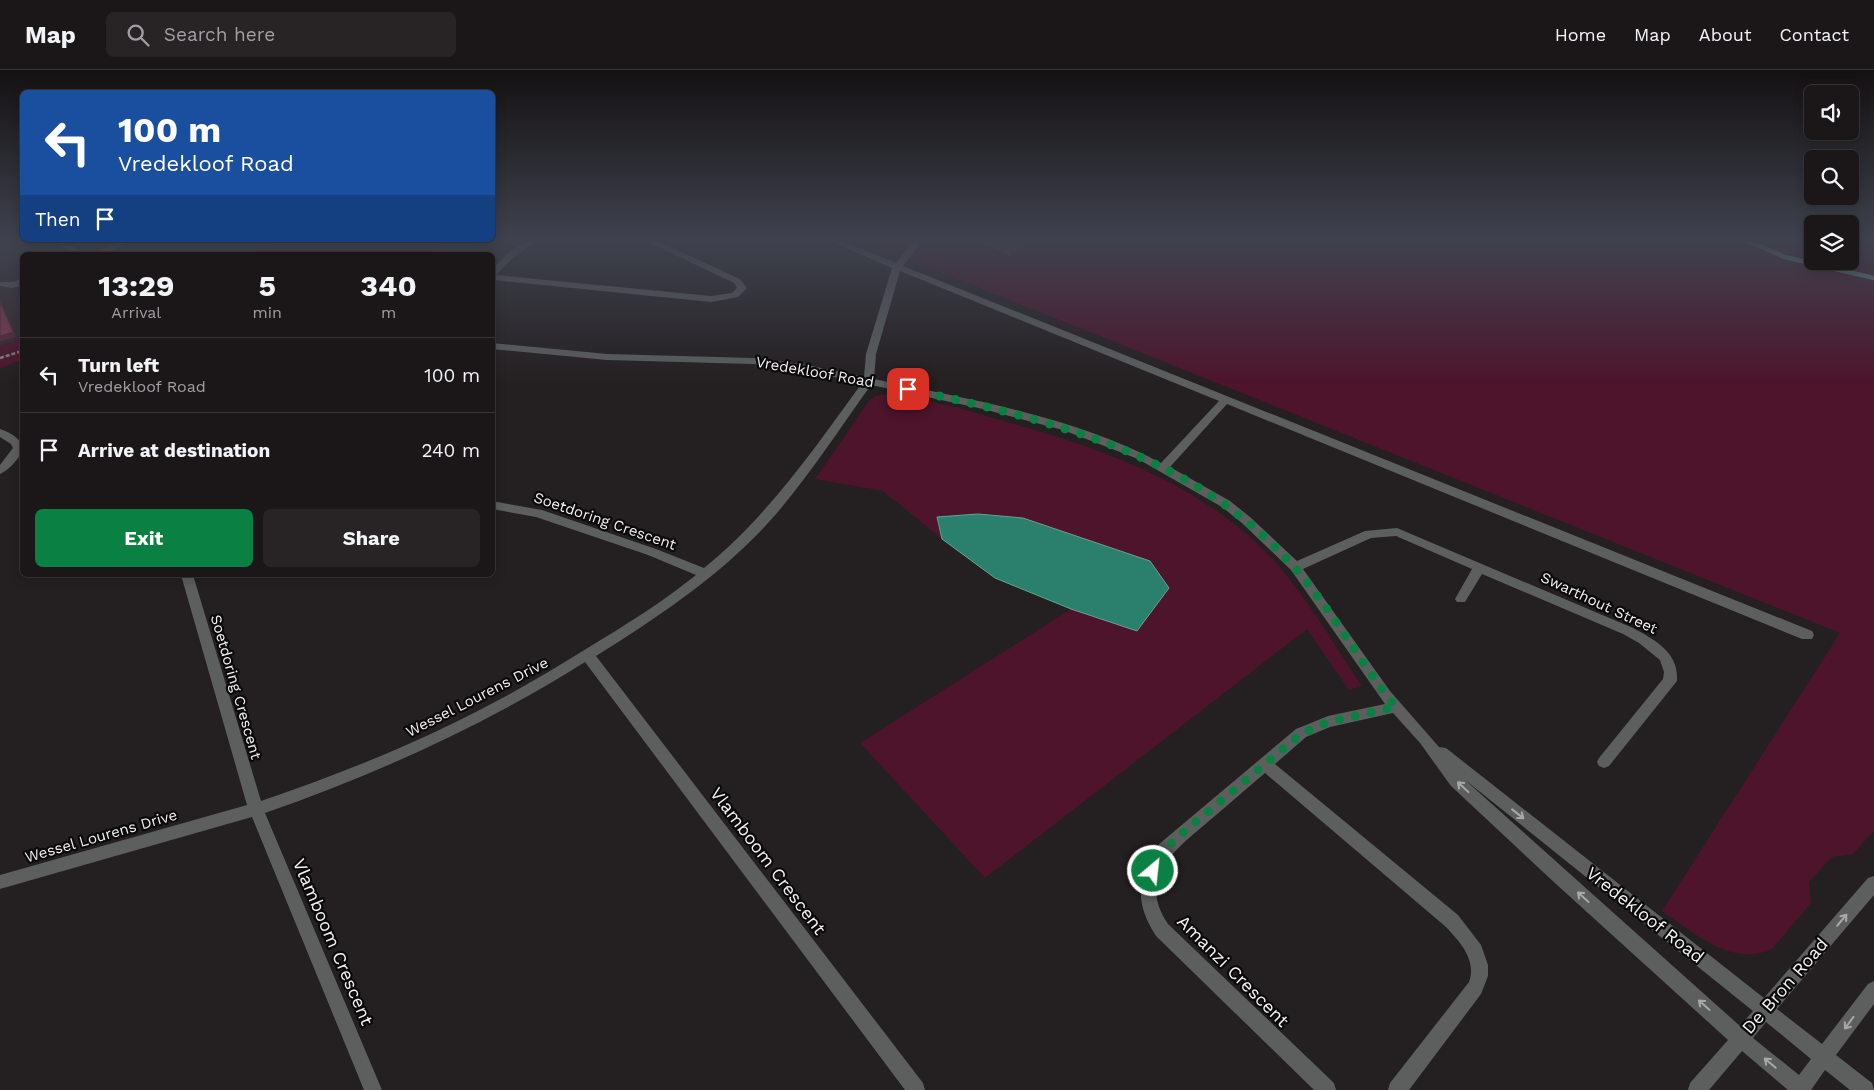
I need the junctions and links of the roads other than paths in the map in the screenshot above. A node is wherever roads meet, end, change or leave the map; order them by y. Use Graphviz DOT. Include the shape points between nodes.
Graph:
graph roads {
  1 [pos="612,289"];
  2 [pos="741,289"];
  3 [pos="890,289"];
  4 [pos="948,289"];
  5 [pos="495,346"];
  6 [pos="869,381"];
  7 [pos="1226,399"];
  8 [pos="0,432"];
  9 [pos="1163,468"];
  10 [pos="0,470"];
  11 [pos="495,505"];
  12 [pos="1295,567"];
  13 [pos="1480,567"];
  14 [pos="705,574"];
  15 [pos="188,577"];
  16 [pos="1461,599"];
  17 [pos="1806,634"];
  18 [pos="588,656"];
  19 [pos="1396,707"];
  20 [pos="1425,739"];
  21 [pos="1604,762"];
  22 [pos="1265,764"];
  23 [pos="256,809"];
  24 [pos="0,882"];
  25 [pos="1874,883"];
  26 [pos="1874,990"];
  27 [pos="1765,1010"];
  28 [pos="1740,1038"];
  29 [pos="1824,1057"];
  30 [pos="373,1090"];
  31 [pos="916,1090"];
  32 [pos="1327,1090"];
  33 [pos="1397,1090"];
  34 [pos="1697,1090"];
  35 [pos="1800,1090"];
  36 [pos="1865,1090"];
  1 -- 2 [label="street" via="711,299 735,295"];
  3 -- 6 [label="street" via="871,354"];
  4 -- 7 [label="street"];
  5 -- 6 [label="street, Vredekloof Road" via="607,357 780,364"];
  6 -- 9 [label="street, Vredekloof Road" via="1067,428"];
  6 -- 14 [label="street, Wessel Lourens Drive" via="792,487 746,538"];
  7 -- 9 [label="street"];
  7 -- 17 [label="street"];
  8 -- 10 [label="street" via="18,448"];
  9 -- 12 [label="street, Vredekloof Road" via="1236,512"];
  11 -- 14 [label="street, Soetdoring Crescent" via="538,512"];
  12 -- 13 [label="street, Swarthout Street" via="1369,534 1384,532 1409,536"];
  12 -- 19 [label="street, Vredekloof Road"];
  13 -- 16 [label="street"];
  13 -- 21 [label="street, Swarthout Street" via="1628,631 1658,649 1668,661 1672,673 1670,681"];
  14 -- 18 [label="street, Wessel Lourens Drive"];
  15 -- 23 [label="street, Soetdoring Crescent"];
  18 -- 23 [label="street, Wessel Lourens Drive" via="440,736 320,787"];
  18 -- 31 [label="street, Vlamboom Crescent"];
  19 -- 20 [label="street, Vredekloof Road"];
  19 -- 22 [label="street, Amanzi Crescent" via="1314,727"];
  20 -- 27 [label="street, Vredekloof Road, one-way"];
  28 -- 20 [label="street, Vredekloof Road, one-way" via="1456,781"];
  22 -- 32 [label="street, Amanzi Crescent" via="1164,850 1156,860 1147,899 1150,912 1162,930"];
  22 -- 33 [label="street" via="1452,921 1470,942 1478,959 1480,973 1475,988"];
  23 -- 24 [label="street, Wessel Lourens Drive"];
  23 -- 30 [label="street, Vlamboom Crescent"];
  27 -- 25 [label="street, De Bron Road, one-way"];
  26 -- 29 [label="street, one-way"];
  27 -- 28 [label="street, De Bron Road"];
  27 -- 29 [label="street, Vredekloof Road"];
  28 -- 34 [label="street, De Bron Road"];
  35 -- 28 [label="street, Vredekloof Road, one-way"];
  29 -- 35 [label="street"];
  29 -- 36 [label="street, Vredekloof Road"];
}
